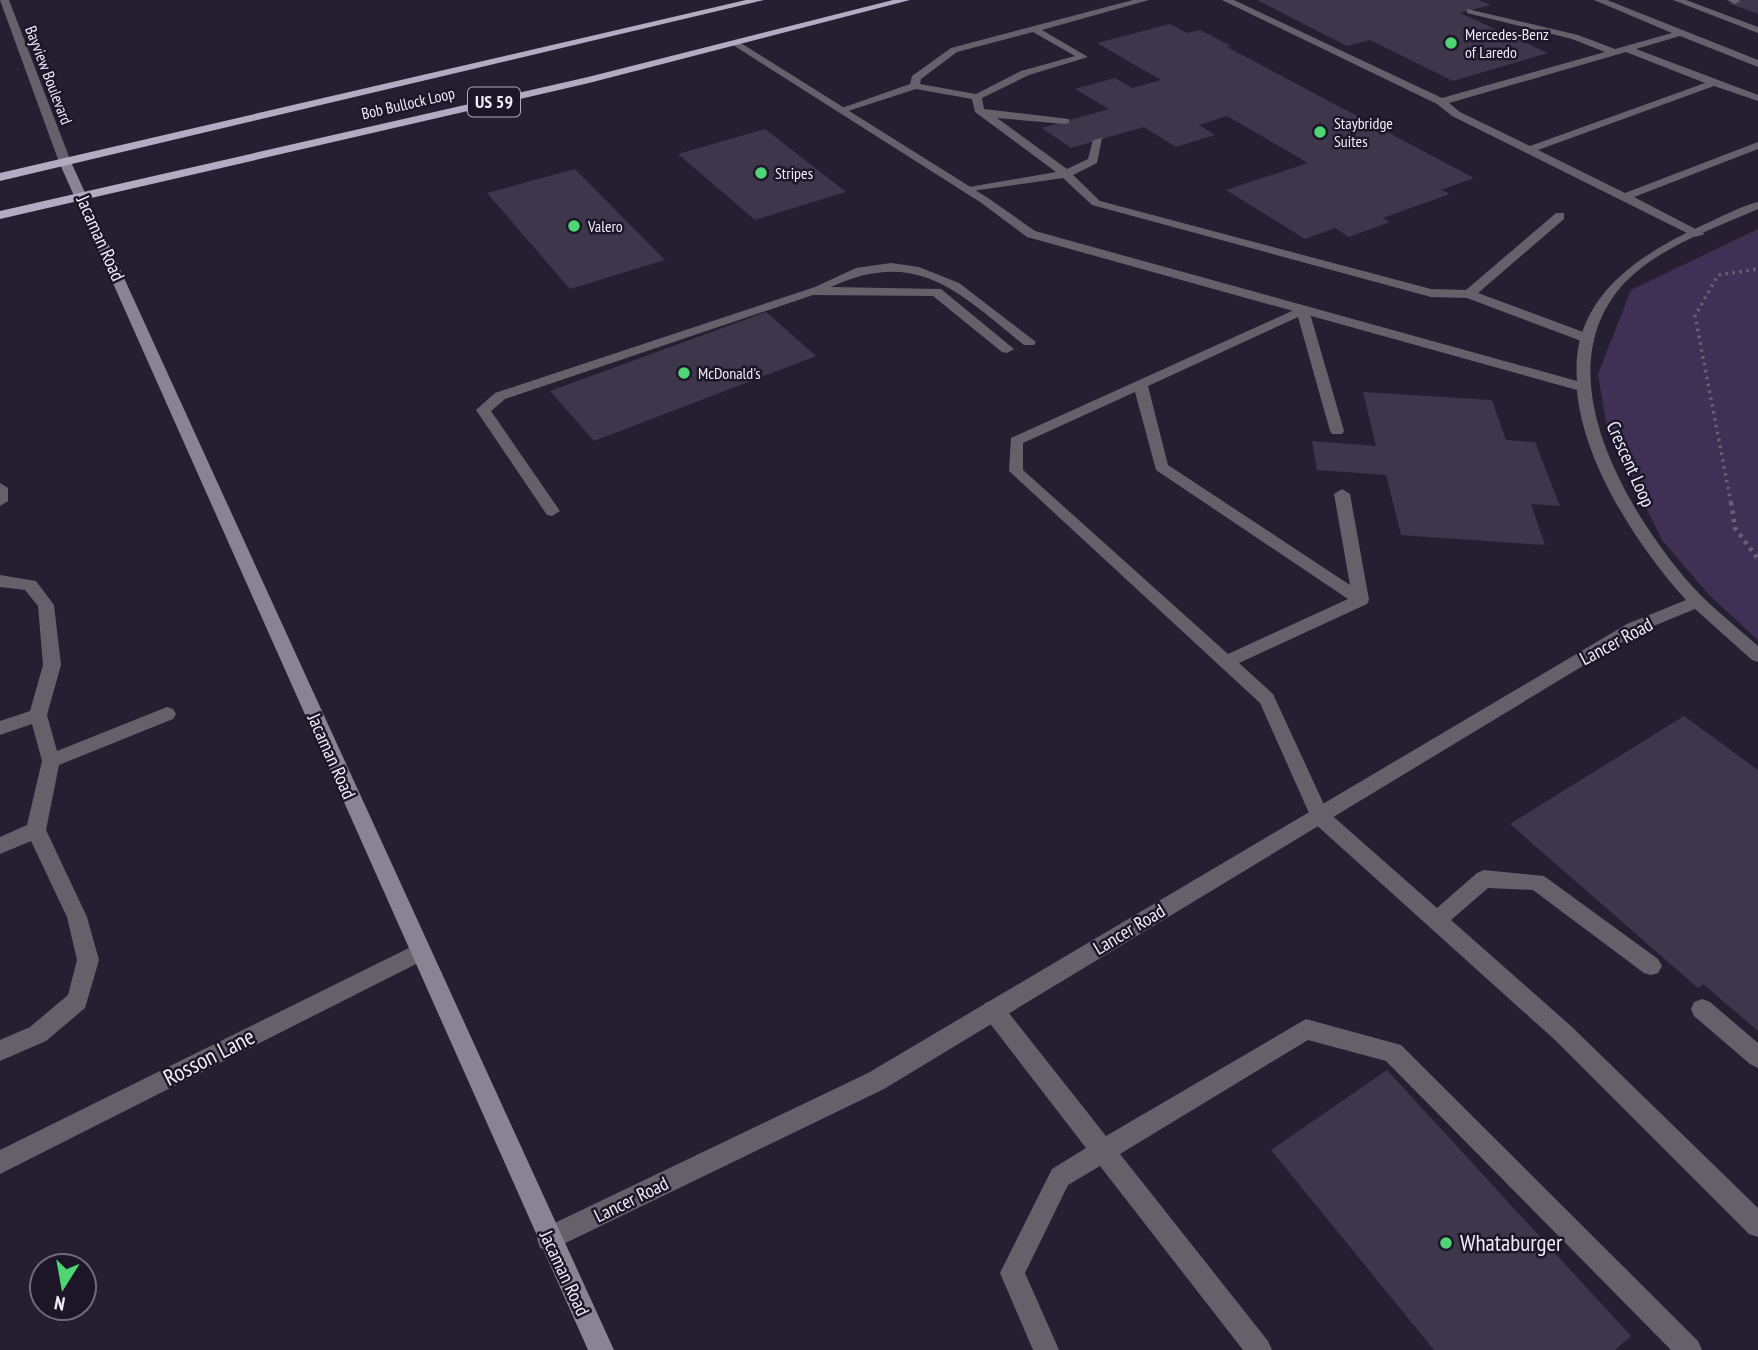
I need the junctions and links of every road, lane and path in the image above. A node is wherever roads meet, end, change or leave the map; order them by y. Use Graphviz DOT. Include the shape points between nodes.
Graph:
graph roads {
  1 [pos="4,0"];
  2 [pos="759,0"];
  3 [pos="905,0"];
  4 [pos="1144,0"];
  5 [pos="1227,0"];
  6 [pos="1599,0"];
  7 [pos="1678,0"];
  8 [pos="1484,7"];
  9 [pos="1470,11"];
  10 [pos="1505,19"];
  11 [pos="1034,29"];
  12 [pos="1758,30"];
  13 [pos="1681,33"];
  14 [pos="736,43"];
  15 [pos="1627,49"];
  16 [pos="1614,52"];
  17 [pos="1758,64"];
  18 [pos="1714,83"];
  19 [pos="915,86"];
  20 [pos="978,97"];
  21 [pos="1758,98"];
  22 [pos="1441,102"];
  23 [pos="841,110"];
  24 [pos="987,114"];
  25 [pos="1065,121"];
  26 [pos="1098,140"];
  27 [pos="1758,145"];
  28 [pos="1529,150"];
  29 [pos="65,162"];
  30 [pos="1066,174"];
  31 [pos="0,177"];
  32 [pos="969,190"];
  33 [pos="82,195"];
  34 [pos="1624,197"];
  35 [pos="1758,205"];
  36 [pos="0,215"];
  37 [pos="1560,216"];
  38 [pos="1699,233"];
  39 [pos="1758,269"];
  40 [pos="812,291"];
  41 [pos="1469,294"];
  42 [pos="1303,310"];
  43 [pos="1589,339"];
  44 [pos="1028,342"];
  45 [pos="1007,349"];
  46 [pos="1140,384"];
  47 [pos="1585,388"];
  48 [pos="1337,432"];
  49 [pos="0,488"];
  50 [pos="1342,494"];
  51 [pos="0,501"];
  52 [pos="552,511"];
  53 [pos="1758,559"];
  54 [pos="0,581"];
  55 [pos="1361,600"];
  56 [pos="1697,602"];
  57 [pos="1758,656"];
  58 [pos="1226,662"];
  59 [pos="167,714"];
  60 [pos="38,715"];
  61 [pos="0,728"];
  62 [pos="51,761"];
  63 [pos="1320,816"];
  64 [pos="36,830"];
  65 [pos="0,845"];
  66 [pos="1437,920"];
  67 [pos="419,952"];
  68 [pos="1651,966"];
  69 [pos="1702,1009"];
  70 [pos="993,1010"];
  71 [pos="0,1051"];
  72 [pos="1758,1058"];
  73 [pos="1102,1149"];
  74 [pos="0,1162"];
  75 [pos="1758,1226"];
  76 [pos="549,1238"];
  77 [pos="601,1350"];
  78 [pos="1046,1350"];
  79 [pos="1259,1350"];
  80 [pos="1689,1350"];
  1 -- 29 [label="street, Bayview Boulevard"];
  2 -- 29 [label="highway, Bob Bullock Loop / US 59"];
  3 -- 14 [label="highway, Bob Bullock Loop / US 59"];
  4 -- 11 [label="street"];
  5 -- 22 [label="street"];
  6 -- 13 [label="street"];
  7 -- 12 [label="street"];
  8 -- 10 [label="street"];
  9 -- 10 [label="street"];
  10 -- 16 [label="street"];
  11 -- 19 [label="street" via="954,50 916,78"];
  11 -- 20 [label="street" via="1083,57 1025,73"];
  13 -- 15 [label="street"];
  13 -- 17 [label="street"];
  14 -- 23 [label="street"];
  14 -- 33 [label="highway, Bob Bullock Loop / US 59"];
  15 -- 16 [label="street"];
  15 -- 18 [label="street"];
  16 -- 22 [label="street"];
  18 -- 21 [label="street"];
  18 -- 28 [label="street"];
  19 -- 20 [label="street"];
  19 -- 23 [label="street"];
  20 -- 24 [label="street" via="979,110"];
  22 -- 28 [label="street"];
  23 -- 32 [label="street"];
  24 -- 25 [label="street"];
  24 -- 30 [label="street"];
  26 -- 30 [label="street" via="1093,161"];
  27 -- 34 [label="street"];
  28 -- 34 [label="street"];
  29 -- 31 [label="highway, Bob Bullock Loop / US 59"];
  29 -- 33 [label="main road, Jacaman Road"];
  30 -- 32 [label="street"];
  30 -- 41 [label="street" via="1096,203 1431,293"];
  32 -- 42 [label="street" via="1031,234"];
  33 -- 36 [label="highway, Bob Bullock Loop / US 59"];
  33 -- 67 [label="main road, Jacaman Road"];
  34 -- 38 [label="street"];
  35 -- 38 [label="street, Crescent Loop"];
  37 -- 41 [label="street"];
  38 -- 43 [label="street, Crescent Loop" via="1657,254 1616,285"];
  39 -- 53 [label="path" via="1718,275 1695,316 1735,527"];
  40 -- 44 [label="street" via="864,269 923,270 949,280"];
  40 -- 45 [label="street" via="936,292"];
  40 -- 52 [label="street" via="500,396 483,410"];
  41 -- 43 [label="street"];
  42 -- 46 [label="street"];
  42 -- 47 [label="street"];
  42 -- 48 [label="street"];
  43 -- 47 [label="street, Crescent Loop"];
  46 -- 55 [label="street" via="1161,467"];
  46 -- 58 [label="street" via="1016,441 1016,471"];
  47 -- 56 [label="street, Crescent Loop" via="1591,423 1613,478 1642,533"];
  49 -- 51 [label="street"];
  50 -- 55 [label="street"];
  54 -- 60 [label="street" via="30,585 46,605 52,665"];
  55 -- 58 [label="street"];
  56 -- 57 [label="street, Crescent Loop"];
  56 -- 63 [label="street, Lancer Road" via="1633,628"];
  58 -- 63 [label="street" via="1267,699"];
  59 -- 62 [label="street"];
  60 -- 61 [label="street"];
  60 -- 62 [label="street"];
  62 -- 64 [label="street"];
  63 -- 66 [label="street"];
  63 -- 70 [label="street, Lancer Road"];
  64 -- 65 [label="street"];
  64 -- 71 [label="street" via="77,917 88,960 77,1001 38,1034"];
  66 -- 68 [label="street" via="1484,879 1537,882"];
  66 -- 75 [label="street" via="1563,1033"];
  67 -- 74 [label="street, Rosson Lane"];
  67 -- 76 [label="main road, Jacaman Road"];
  69 -- 72 [label="street"];
  70 -- 73 [label="street"];
  70 -- 76 [label="street, Lancer Road" via="876,1081"];
  73 -- 78 [label="street" via="1060,1177 1012,1273"];
  73 -- 79 [label="street"];
  73 -- 80 [label="street" via="1306,1029 1393,1052"];
  76 -- 77 [label="main road, Jacaman Road"];
}
